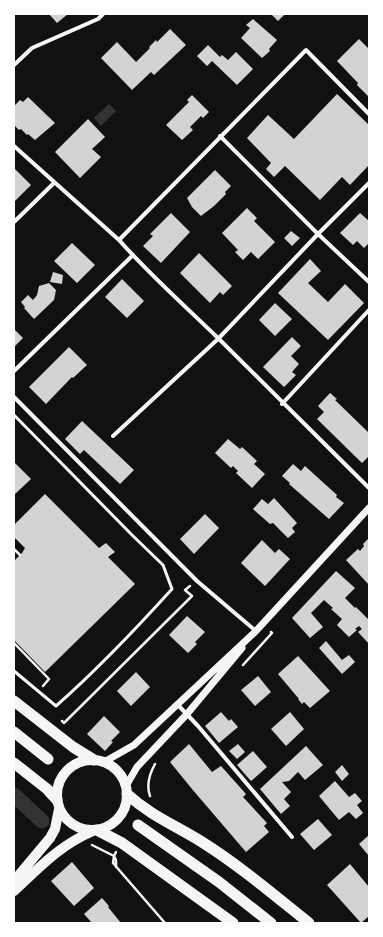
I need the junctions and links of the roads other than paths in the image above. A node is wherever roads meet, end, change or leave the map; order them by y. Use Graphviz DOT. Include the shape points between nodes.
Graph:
graph roads {
  1 [pos="103,14"];
  2 [pos="14,66"];
  3 [pos="369,114"];
  4 [pos="220,136"];
  5 [pos="14,146"];
  6 [pos="54,183"];
  7 [pos="369,183"];
  8 [pos="14,222"];
  9 [pos="318,234"];
  10 [pos="119,240"];
  11 [pos="133,255"];
  12 [pos="369,282"];
  13 [pos="369,310"];
  14 [pos="218,339"];
  15 [pos="14,371"];
  16 [pos="14,397"];
  17 [pos="282,404"];
  18 [pos="14,415"];
  19 [pos="113,436"];
  20 [pos="369,488"];
  21 [pos="369,508"];
  22 [pos="256,631"];
  23 [pos="14,671"];
  24 [pos="14,701"];
  25 [pos="177,704"];
  26 [pos="187,714"];
  27 [pos="14,732"];
  28 [pos="48,759"];
  29 [pos="99,761"];
  30 [pos="14,763"];
  31 [pos="127,790"];
  32 [pos="58,804"];
  33 [pos="138,825"];
  34 [pos="95,830"];
  35 [pos="292,837"];
  36 [pos="14,881"];
  37 [pos="14,890"];
  38 [pos="233,923"];
  39 [pos="271,923"];
  40 [pos="309,923"];
  1 -- 2 [label="street" via="98,19 32,48"];
  3 -- 4 [label="street" via="306,50"];
  4 -- 9 [label="street"];
  4 -- 10 [label="street"];
  5 -- 6 [label="street"];
  6 -- 8 [label="street"];
  6 -- 10 [label="street"];
  7 -- 9 [label="street"];
  9 -- 12 [label="street"];
  9 -- 14 [label="street"];
  10 -- 11 [label="street"];
  11 -- 14 [label="street"];
  11 -- 15 [label="street"];
  13 -- 17 [label="street"];
  14 -- 17 [label="street"];
  14 -- 19 [label="street"];
  16 -- 22 [label="street" via="196,580"];
  17 -- 20 [label="street"];
  18 -- 23 [label="lane" via="163,565 172,590 131,635 56,706"];
  21 -- 22 [label="street"];
  22 -- 25 [label="street"];
  22 -- 26 [label="street"];
  24 -- 29 [label="highway" via="73,746"];
  25 -- 26 [label="street"];
  25 -- 29 [label="street" via="134,746"];
  26 -- 31 [label="street" via="137,767"];
  26 -- 35 [label="street"];
  27 -- 28 [label="highway"];
  29 -- 31 [label="main road" via="121,774"];
  29 -- 32 [label="main road" via="78,763 66,771 57,790"];
  30 -- 32 [label="highway" via="47,790"];
  31 -- 34 [label="main road" via="126,804 116,822"];
  31 -- 40 [label="highway" via="144,809 244,870"];
  32 -- 34 [label="main road" via="64,816 73,825 84,830"];
  32 -- 36 [label="main road" via="55,829 50,838"];
  33 -- 39 [label="highway" via="220,882"];
  34 -- 37 [label="main road" via="69,842"];
  34 -- 38 [label="highway" via="122,843"];
}
